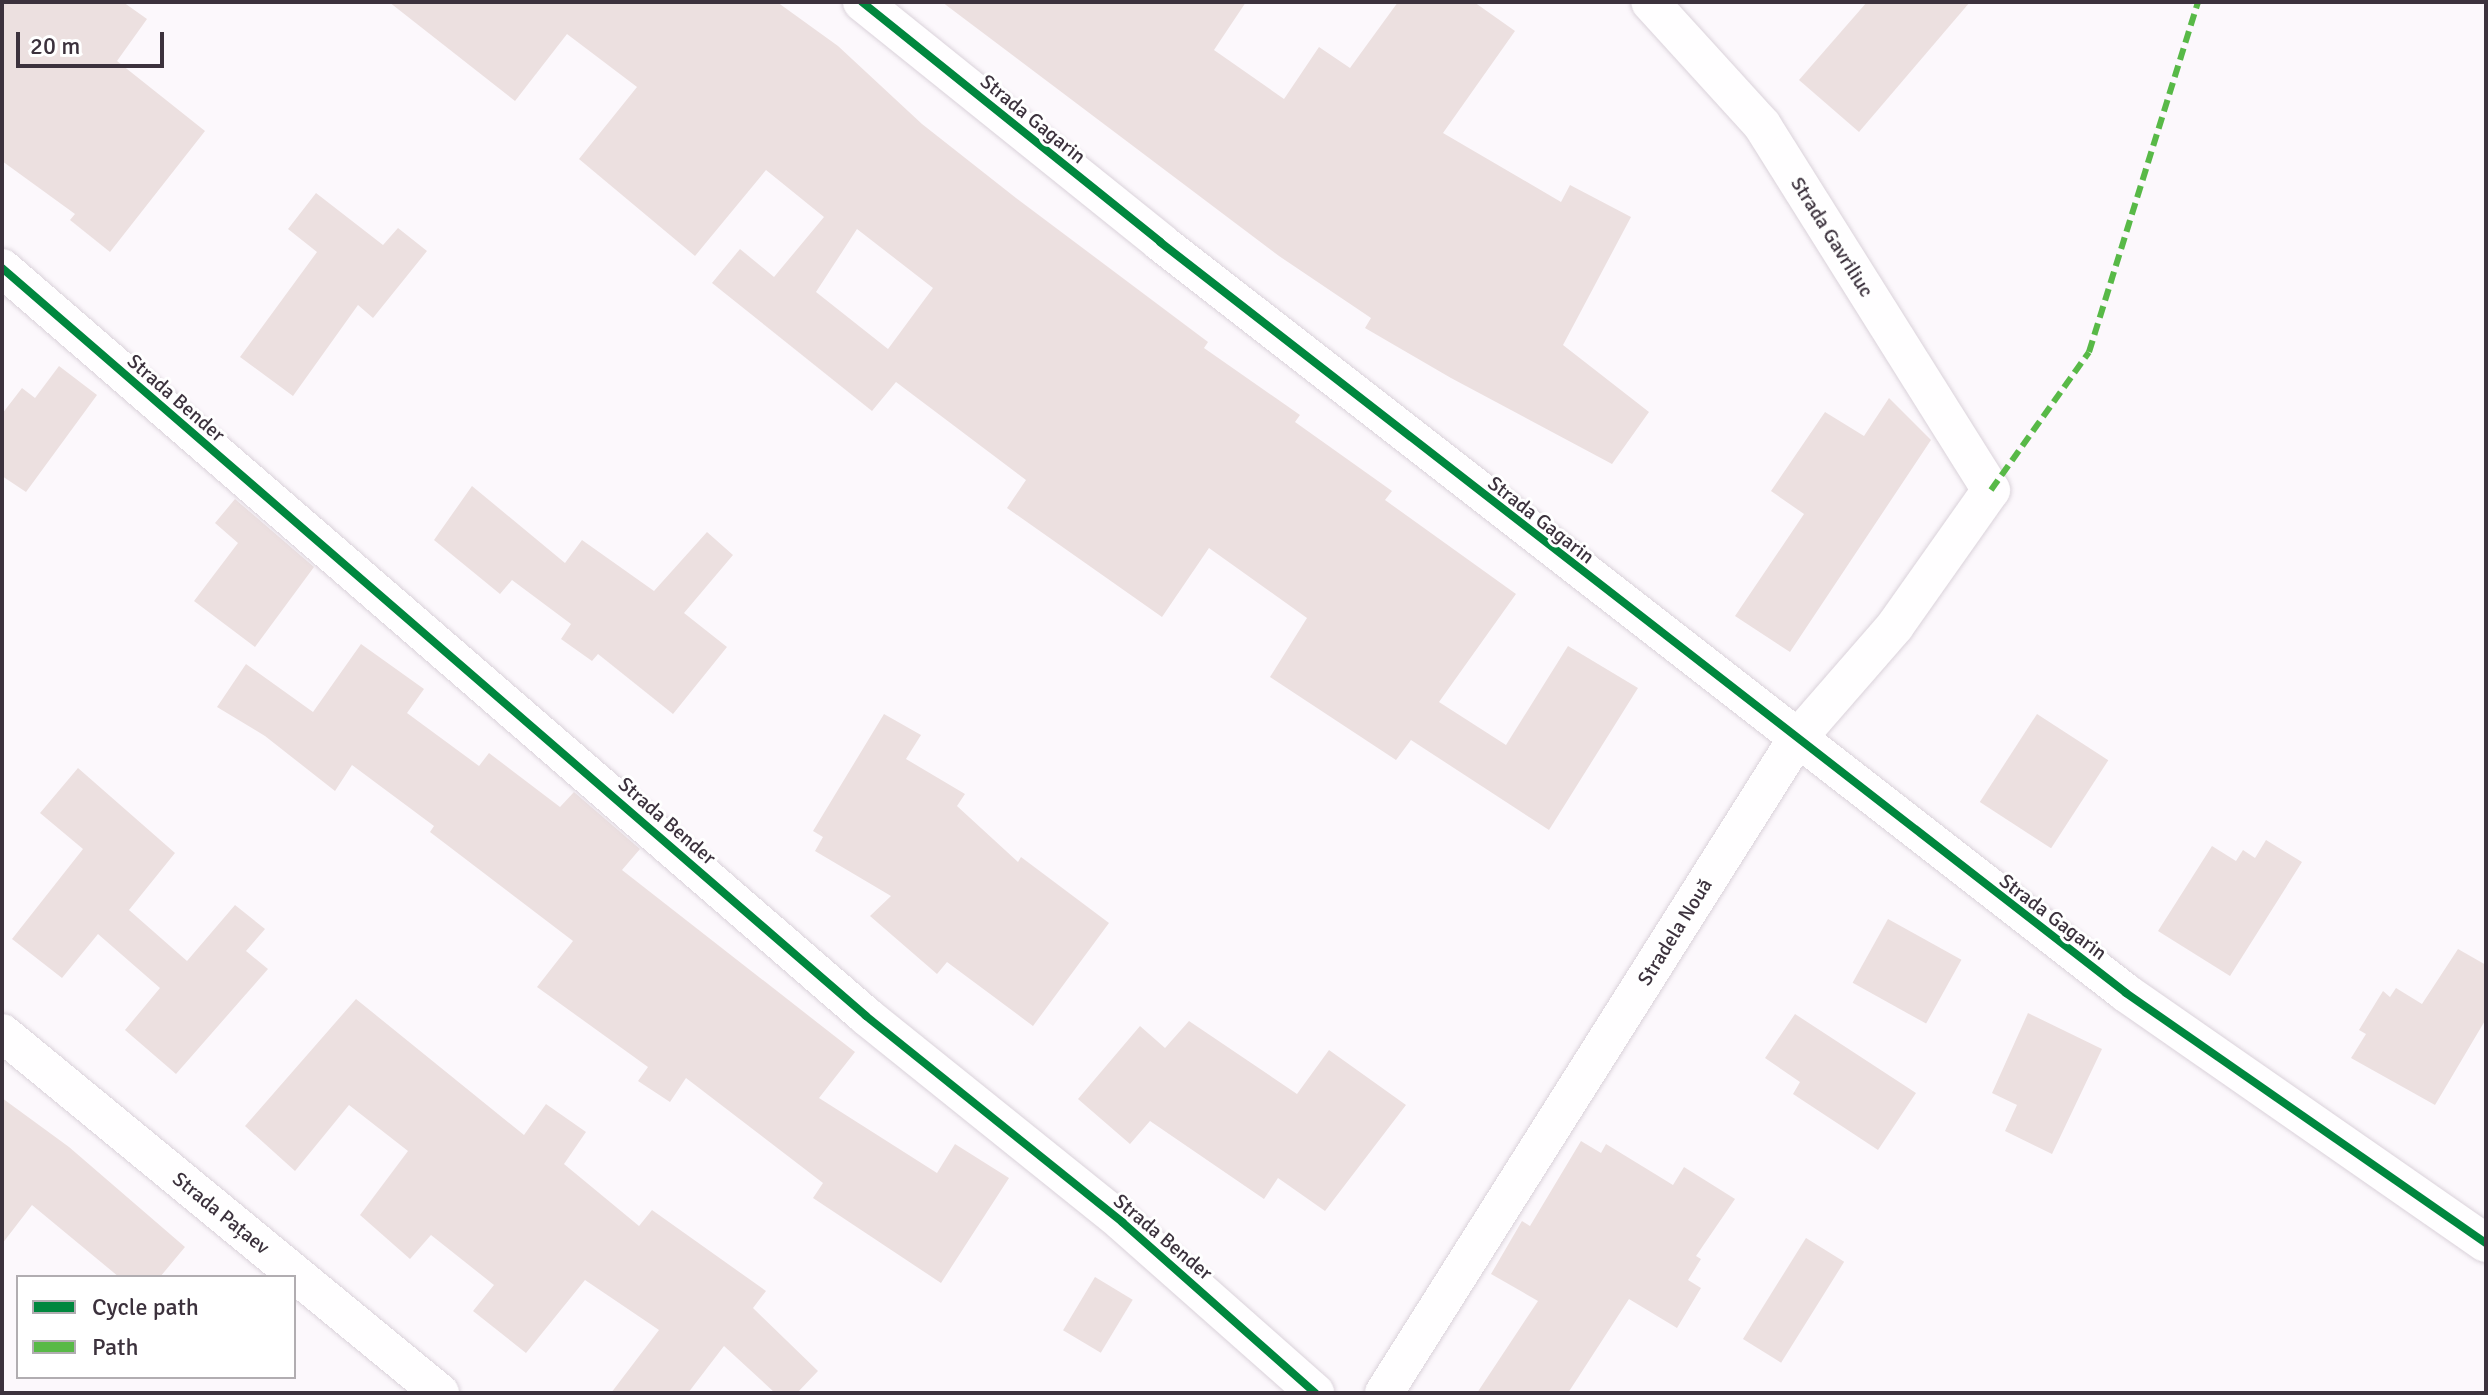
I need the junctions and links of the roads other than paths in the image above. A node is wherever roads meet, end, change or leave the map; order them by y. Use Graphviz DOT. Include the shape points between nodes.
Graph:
graph roads {
  1 [pos="862,2"];
  2 [pos="1650,2"];
  3 [pos="2,268"];
  4 [pos="1991,490"];
  5 [pos="1796,740"];
  6 [pos="2,1033"];
  7 [pos="2486,1243"];
  8 [pos="1306,1389"];
  9 [pos="440,1393"];
  10 [pos="1384,1393"];
  1 -- 5 [label="street, Strada Gagarin"];
  2 -- 4 [label="street, Strada Gavriliuc" via="1762,125"];
  3 -- 8 [label="street, Strada Bender" via="866,1016 1122,1222"];
  4 -- 5 [label="street, Stradela Nouă" via="1895,626"];
  5 -- 7 [label="street, Strada Gagarin" via="2126,993"];
  5 -- 10 [label="street, Stradela Nouă"];
  6 -- 9 [label="street, Strada Pațaev"];
}
